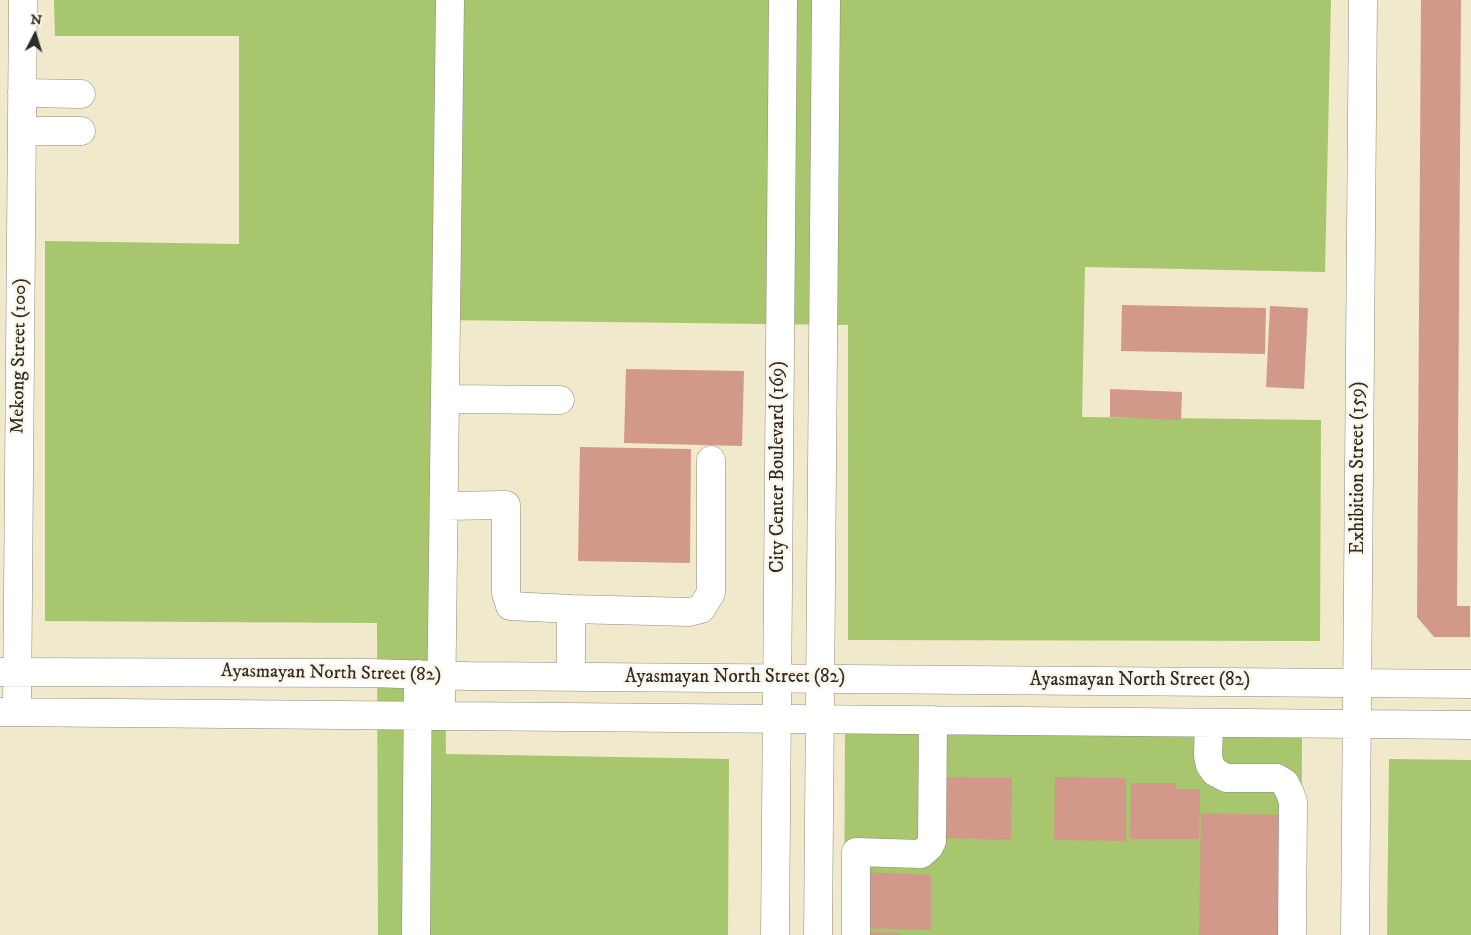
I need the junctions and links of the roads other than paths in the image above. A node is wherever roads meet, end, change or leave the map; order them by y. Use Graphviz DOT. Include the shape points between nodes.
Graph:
graph roads {
  1 [pos="23,0"];
  2 [pos="450,0"];
  3 [pos="783,0"];
  4 [pos="826,0"];
  5 [pos="1363,0"];
  6 [pos="22,93"];
  7 [pos="81,94"];
  8 [pos="22,131"];
  9 [pos="81,131"];
  10 [pos="10,272"];
  11 [pos="445,399"];
  12 [pos="560,400"];
  13 [pos="711,460"];
  14 [pos="444,506"];
  15 [pos="571,609"];
  16 [pos="9,672"];
  17 [pos="430,675"];
  18 [pos="571,677"];
  19 [pos="778,678"];
  20 [pos="820,679"];
  21 [pos="1357,683"];
  22 [pos="1471,684"];
  23 [pos="9,712"];
  24 [pos="429,715"];
  25 [pos="777,719"];
  26 [pos="820,719"];
  27 [pos="933,720"];
  28 [pos="1209,723"];
  29 [pos="1357,724"];
  30 [pos="1471,725"];
  31 [pos="416,935"];
  32 [pos="775,935"];
  33 [pos="818,935"];
  34 [pos="856,935"];
  35 [pos="1292,935"];
  36 [pos="1355,935"];
  1 -- 6 [label="street, Mekong Street (100)"];
  2 -- 11 [label="street"];
  3 -- 19 [label="street, City Center Boulevard (169)"];
  4 -- 20 [label="street"];
  5 -- 21 [label="street, Exhibition Street (159)"];
  6 -- 7 [label="street"];
  6 -- 8 [label="street, Mekong Street (100)"];
  8 -- 9 [label="street"];
  8 -- 10 [label="street, Mekong Street (100)"];
  10 -- 16 [label="street, Mekong Street (100)"];
  11 -- 12 [label="street"];
  11 -- 14 [label="street"];
  13 -- 15 [label="street" via="711,593 700,609 689,612"];
  14 -- 15 [label="street" via="506,505 506,593 510,606"];
  14 -- 17 [label="street"];
  15 -- 18 [label="street"];
  16 -- 17 [label="street, Ayasmayan North Street (82)"];
  16 -- 23 [label="street, Mekong Street (100)"];
  17 -- 18 [label="street, Ayasmayan North Street (82)"];
  17 -- 24 [label="street"];
  18 -- 19 [label="street, Ayasmayan North Street (82)"];
  19 -- 20 [label="street, Ayasmayan North Street (82)"];
  19 -- 25 [label="street, City Center Boulevard (169)"];
  20 -- 21 [label="street, Ayasmayan North Street (82)"];
  20 -- 26 [label="street"];
  21 -- 22 [label="street, Ayasmayan North Street (82)"];
  21 -- 29 [label="street, Exhibition Street (159)"];
  23 -- 24 [label="street, Ayasmayan North Street (82)"];
  24 -- 25 [label="street, Ayasmayan North Street (82)"];
  24 -- 31 [label="street"];
  25 -- 26 [label="street, Ayasmayan North Street (82)"];
  25 -- 32 [label="street, City Center Boulevard (169)"];
  26 -- 27 [label="street, Ayasmayan North Street (82)"];
  26 -- 33 [label="street"];
  27 -- 28 [label="street, Ayasmayan North Street (82)"];
  27 -- 34 [label="street" via="932,841 921,854 856,852"];
  28 -- 29 [label="street, Ayasmayan North Street (82)"];
  28 -- 35 [label="street" via="1208,756 1215,772 1226,778 1277,778 1285,783 1290,793 1293,802"];
  29 -- 30 [label="street, Ayasmayan North Street (82)"];
  29 -- 36 [label="street, Exhibition Street (159)"];
}
